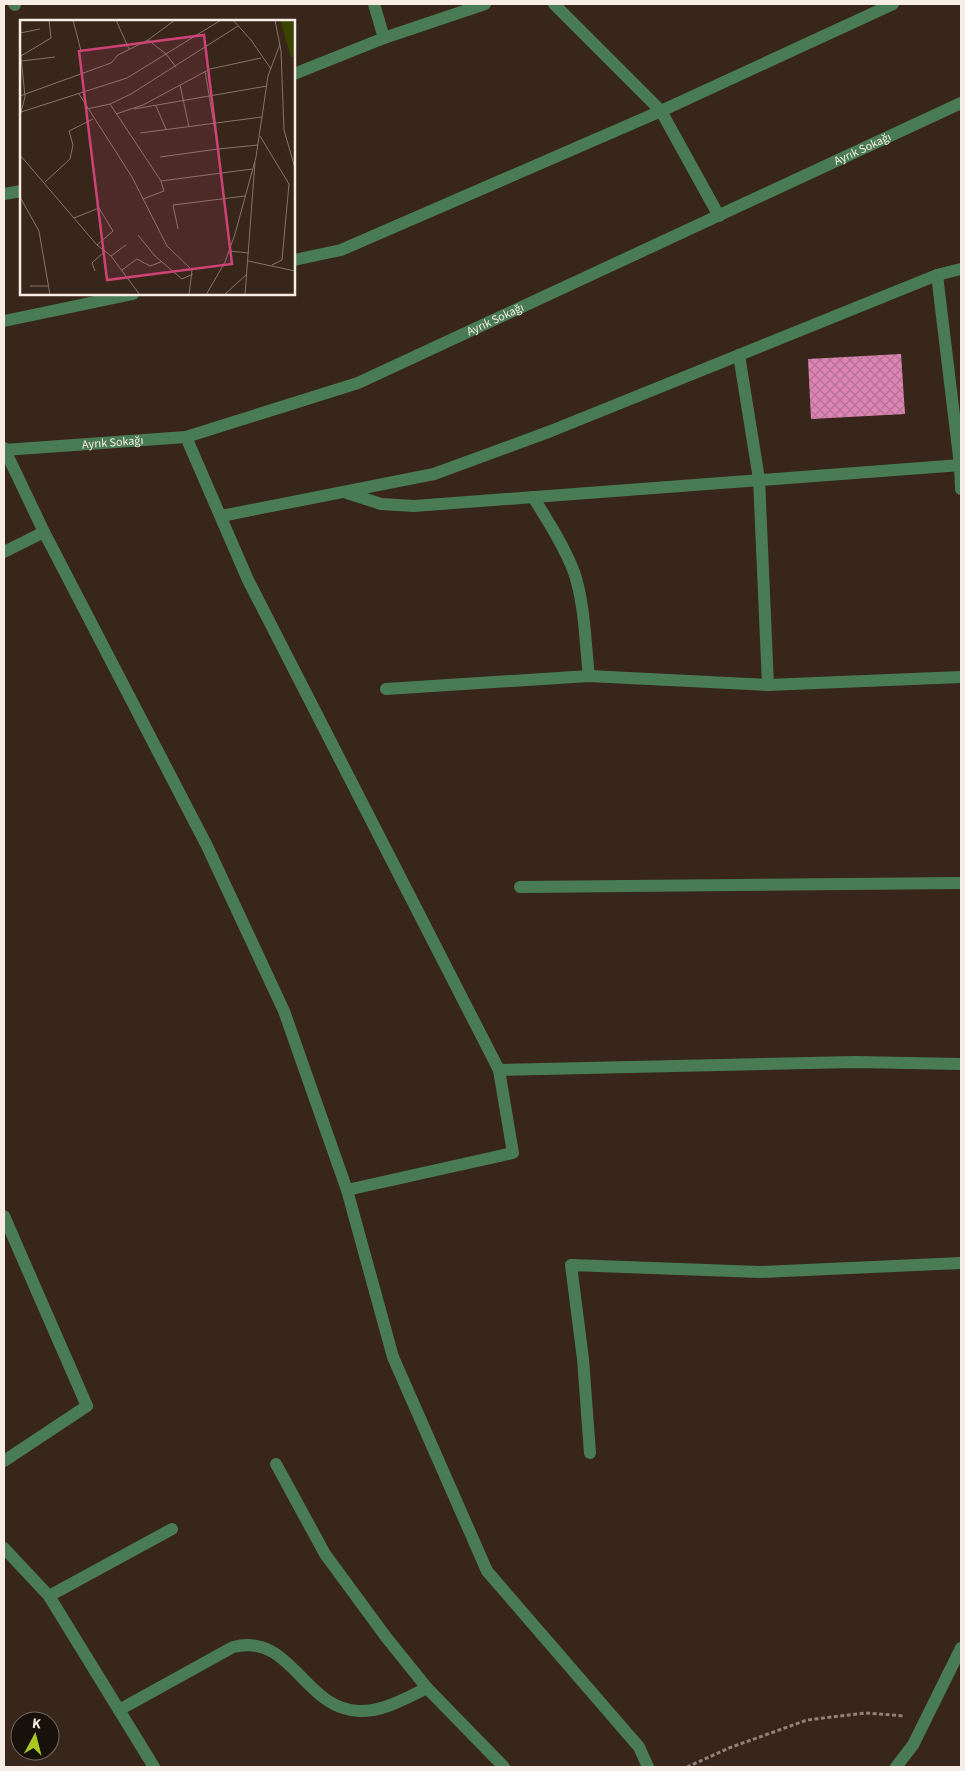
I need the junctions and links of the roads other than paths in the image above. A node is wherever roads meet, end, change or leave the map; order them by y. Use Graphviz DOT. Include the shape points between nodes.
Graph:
graph roads {
  1 [pos="374,4"];
  2 [pos="485,4"];
  3 [pos="554,4"];
  4 [pos="893,4"];
  5 [pos="384,38"];
  6 [pos="295,74"];
  7 [pos="961,103"];
  8 [pos="661,111"];
  9 [pos="20,191"];
  10 [pos="4,194"];
  11 [pos="719,216"];
  12 [pos="295,260"];
  13 [pos="961,269"];
  14 [pos="937,276"];
  15 [pos="128,295"];
  16 [pos="4,321"];
  17 [pos="739,355"];
  18 [pos="186,437"];
  19 [pos="4,449"];
  20 [pos="961,465"];
  21 [pos="759,479"];
  22 [pos="961,489"];
  23 [pos="346,492"];
  24 [pos="533,497"];
  25 [pos="220,516"];
  26 [pos="44,532"];
  27 [pos="4,552"];
  28 [pos="589,676"];
  29 [pos="961,677"];
  30 [pos="768,685"];
  31 [pos="386,689"];
  32 [pos="961,883"];
  33 [pos="520,887"];
  34 [pos="961,1064"];
  35 [pos="499,1070"];
  36 [pos="347,1190"];
  37 [pos="4,1216"];
  38 [pos="961,1263"];
  39 [pos="590,1453"];
  40 [pos="4,1461"];
  41 [pos="276,1464"];
  42 [pos="172,1529"];
  43 [pos="5,1553"];
  44 [pos="49,1596"];
  45 [pos="961,1648"];
  46 [pos="957,1668"];
  47 [pos="427,1688"];
  48 [pos="119,1710"];
  49 [pos="154,1767"];
  50 [pos="504,1767"];
  51 [pos="648,1767"];
  52 [pos="896,1767"];
  1 -- 5 [label="street"];
  2 -- 5 [label="street"];
  3 -- 8 [label="street"];
  4 -- 8 [label="street"];
  5 -- 6 [label="street"];
  7 -- 11 [label="street, Ayrık Sokağı"];
  8 -- 11 [label="street"];
  8 -- 12 [label="street" via="340,250"];
  9 -- 10 [label="street"];
  11 -- 18 [label="street, Ayrık Sokağı" via="358,383"];
  13 -- 14 [label="street"];
  14 -- 17 [label="street"];
  14 -- 20 [label="street"];
  15 -- 16 [label="street"];
  17 -- 21 [label="street"];
  17 -- 23 [label="street" via="434,474"];
  18 -- 19 [label="street, Ayrık Sokağı"];
  18 -- 25 [label="street"];
  19 -- 26 [label="street"];
  20 -- 21 [label="street"];
  20 -- 22 [label="street"];
  21 -- 24 [label="street"];
  21 -- 30 [label="street"];
  23 -- 24 [label="street" via="394,506"];
  23 -- 25 [label="street"];
  24 -- 28 [label="street" via="574,572"];
  25 -- 35 [label="street" via="248,580"];
  26 -- 27 [label="street"];
  26 -- 36 [label="street" via="207,846 284,1011"];
  28 -- 30 [label="street"];
  28 -- 31 [label="street"];
  29 -- 30 [label="street"];
  32 -- 33 [label="street"];
  34 -- 35 [label="street" via="855,1062"];
  35 -- 36 [label="street" via="513,1153"];
  36 -- 51 [label="street" via="393,1357 487,1570 638,1747"];
  37 -- 40 [label="street" via="87,1406"];
  38 -- 39 [label="street" via="760,1272 571,1265"];
  41 -- 47 [label="street" via="325,1554"];
  42 -- 44 [label="street"];
  43 -- 44 [label="street"];
  44 -- 48 [label="street"];
  45 -- 46 [label="street"];
  46 -- 52 [label="street" via="913,1745"];
  47 -- 48 [label="street" via="393,1704 360,1711 341,1708 323,1698 273,1650 247,1644 233,1647"];
  47 -- 50 [label="street"];
  48 -- 49 [label="street"];
}
